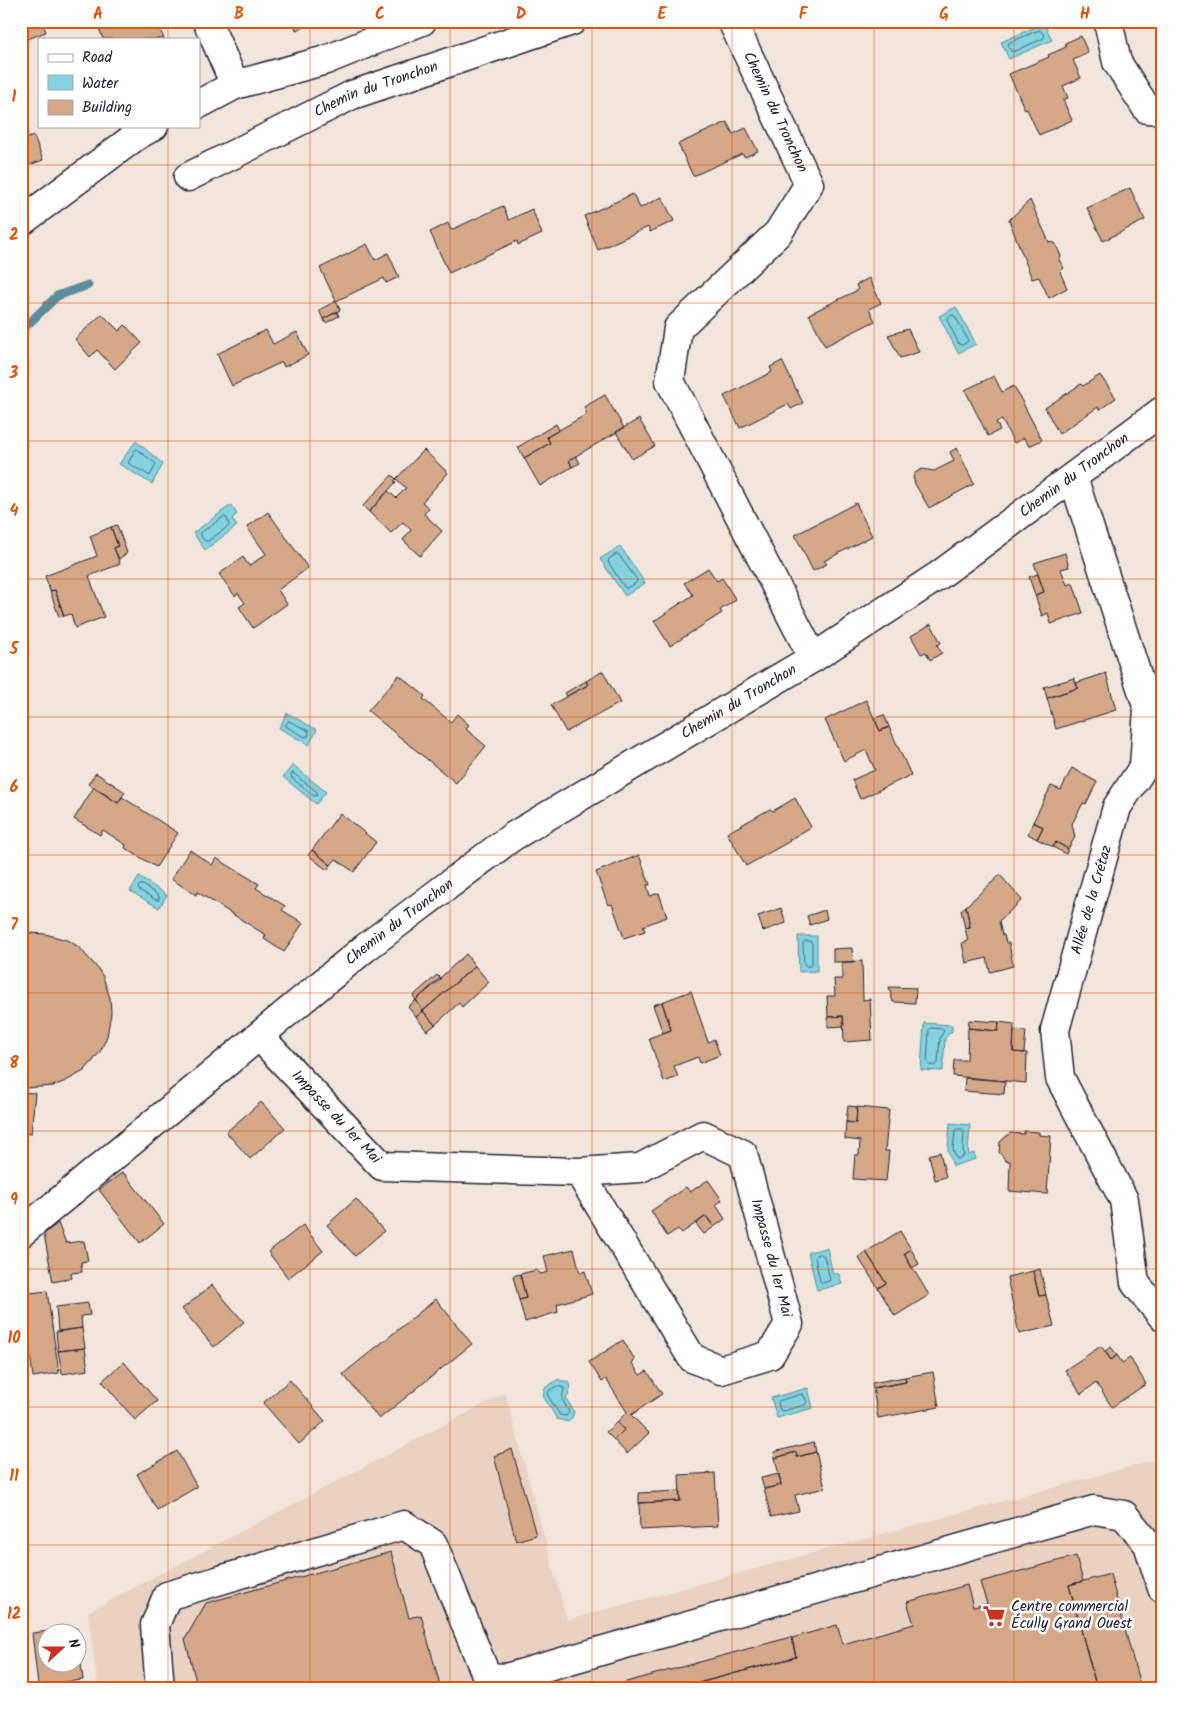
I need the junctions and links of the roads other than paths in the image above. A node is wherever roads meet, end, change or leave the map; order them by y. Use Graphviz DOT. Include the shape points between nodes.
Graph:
graph roads {
  1 [pos="207,21"];
  2 [pos="422,21"];
  3 [pos="572,21"];
  4 [pos="732,21"];
  5 [pos="1108,21"];
  6 [pos="235,85"];
  7 [pos="200,103"];
  8 [pos="1162,110"];
  9 [pos="150,128"];
  10 [pos="188,177"];
  11 [pos="21,222"];
  12 [pos="1162,411"];
  13 [pos="1073,477"];
  14 [pos="813,658"];
  15 [pos="259,1036"];
  16 [pos="579,1172"];
  17 [pos="21,1233"];
  18 [pos="1162,1316"];
  19 [pos="1162,1588"];
  20 [pos="160,1689"];
  1 -- 6 [label="street"];
  2 -- 6 [label="street" via="326,60"];
  3 -- 10 [label="street, Chemin du Tronchon" via="352,95"];
  4 -- 14 [label="street, Chemin du Tronchon" via="809,184 778,233 678,328 670,381"];
  5 -- 8 [label="street" via="1117,62 1147,109"];
  6 -- 7 [label="street"];
  9 -- 11 [label="street"];
  12 -- 13 [label="street, Chemin du Tronchon"];
  13 -- 14 [label="street, Chemin du Tronchon" via="938,576"];
  13 -- 18 [label="street, Allée de la Crétaz" via="1148,709 1144,766 1118,807 1055,1030 1060,1078 1124,1200 1134,1283"];
  14 -- 15 [label="street, Chemin du Tronchon" via="512,837 365,948"];
  15 -- 16 [label="street, Impasse du 1er Mai" via="382,1166"];
  15 -- 17 [label="street, Chemin du Tronchon"];
  16 -- 16 [label="street, Impasse du 1er Mai" via="692,1358 721,1370 770,1355 789,1324 742,1154 703,1136 640,1168"];
  19 -- 20 [label="street" via="1148,1544 1124,1515 1094,1510 506,1678 487,1676 433,1544 404,1525 167,1596 155,1625"];
}
